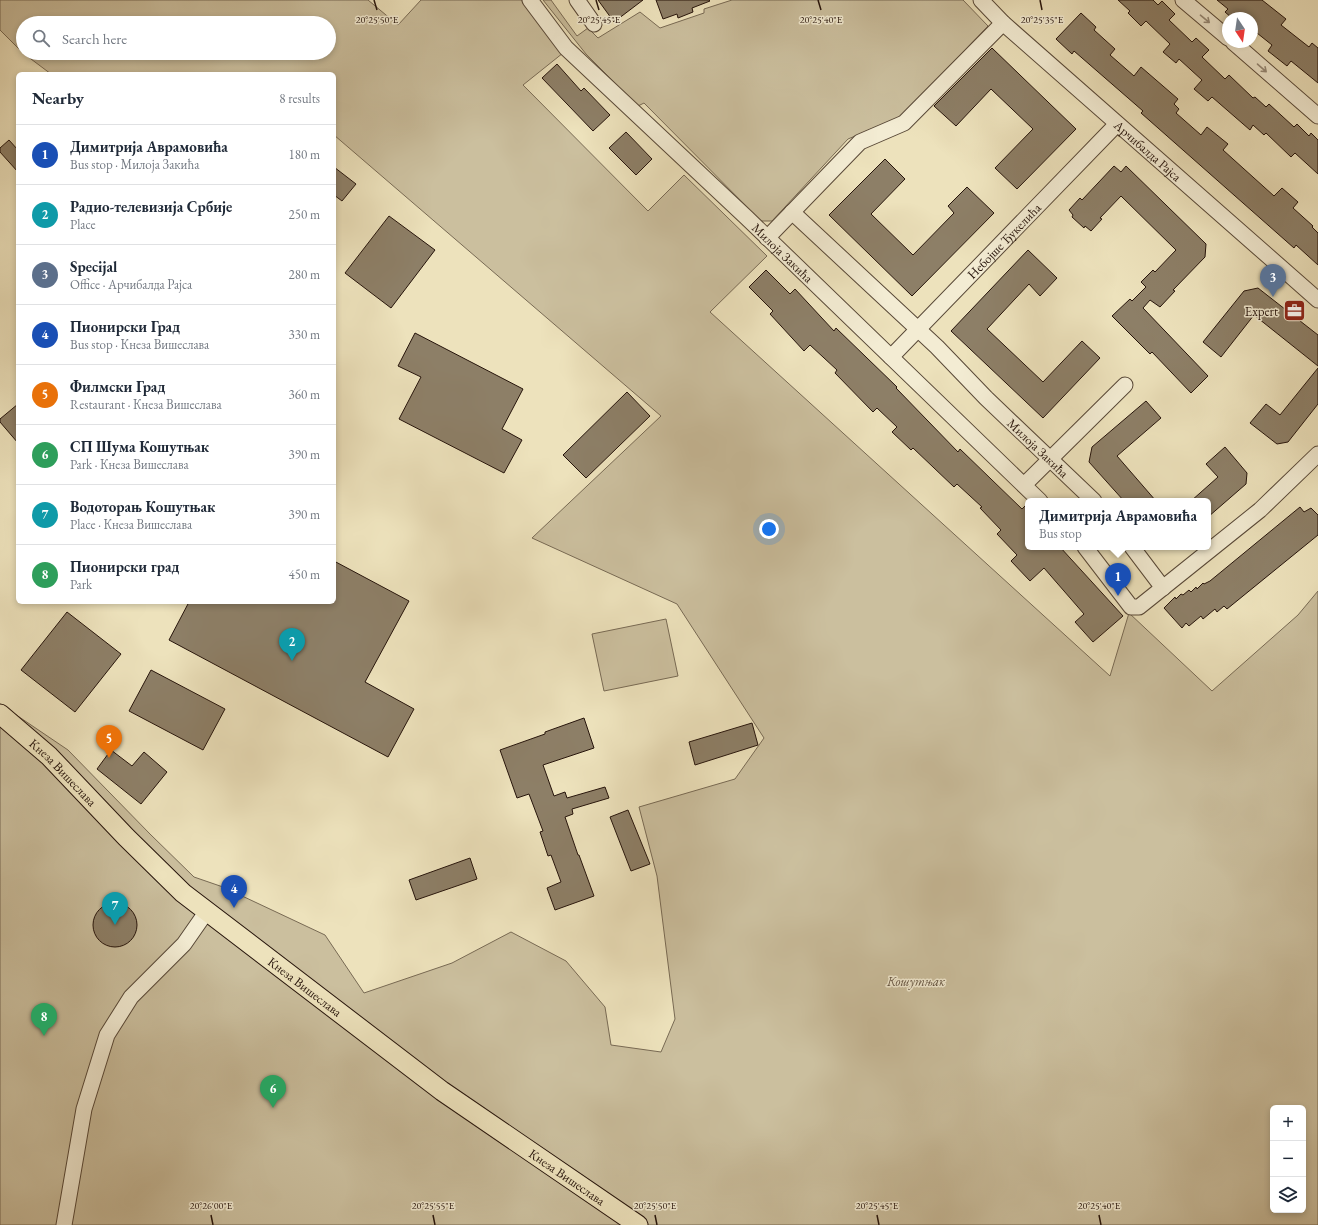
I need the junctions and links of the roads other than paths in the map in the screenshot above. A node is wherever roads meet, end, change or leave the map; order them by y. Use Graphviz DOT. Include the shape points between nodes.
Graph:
graph roads {
  1 [pos="530,0"];
  2 [pos="577,0"];
  3 [pos="981,0"];
  4 [pos="1182,0"];
  5 [pos="1003,23"];
  6 [pos="594,24"];
  7 [pos="1222,33"];
  8 [pos="1240,48"];
  9 [pos="1318,116"];
  10 [pos="1117,124"];
  11 [pos="792,212"];
  12 [pos="767,238"];
  13 [pos="1318,300"];
  14 [pos="918,330"];
  15 [pos="891,357"];
  16 [pos="1124,385"];
  17 [pos="1318,454"];
  18 [pos="1050,458"];
  19 [pos="1024,485"];
  20 [pos="1037,498"];
  21 [pos="1091,498"];
  22 [pos="1211,549"];
  23 [pos="1087,550"];
  24 [pos="1134,550"];
  25 [pos="1210,550"];
  26 [pos="1163,588"];
  27 [pos="0,714"];
  28 [pos="207,911"];
  29 [pos="64,1225"];
  30 [pos="638,1225"];
  1 -- 12 [label="street, Милоја Закића" via="566,48"];
  2 -- 6 [label="street"];
  3 -- 5 [label="street, Арчибалда Рајса"];
  4 -- 7 [label="street, one-way"];
  5 -- 10 [label="street, Арчибалда Рајса"];
  5 -- 11 [label="street" via="908,119 860,142"];
  8 -- 9 [label="street, one-way"];
  10 -- 13 [label="street, Арчибалда Рајса"];
  10 -- 14 [label="street, Небојше Ђукелића"];
  11 -- 12 [label="street"];
  11 -- 14 [label="street, Милоја Закића"];
  12 -- 15 [label="street, Милоја Закића"];
  14 -- 15 [label="street, Небојше Ђукелића"];
  14 -- 18 [label="street, Милоја Закића"];
  15 -- 19 [label="street, Милоја Закића"];
  16 -- 18 [label="street"];
  17 -- 22 [label="street" via="1260,510"];
  18 -- 19 [label="street"];
  18 -- 21 [label="street, Милоја Закића"];
  19 -- 20 [label="street, Милоја Закића"];
  23 -- 26 [label="street" via="1126,602 1134,608 1143,605"];
  24 -- 26 [label="street"];
  25 -- 26 [label="street"];
  27 -- 28 [label="main road, Кнеза Вишеслава" via="69,775 166,877"];
  28 -- 29 [label="street" via="184,944 131,997 107,1035 84,1109"];
  28 -- 30 [label="main road, Кнеза Вишеслава" via="442,1091"];
}
